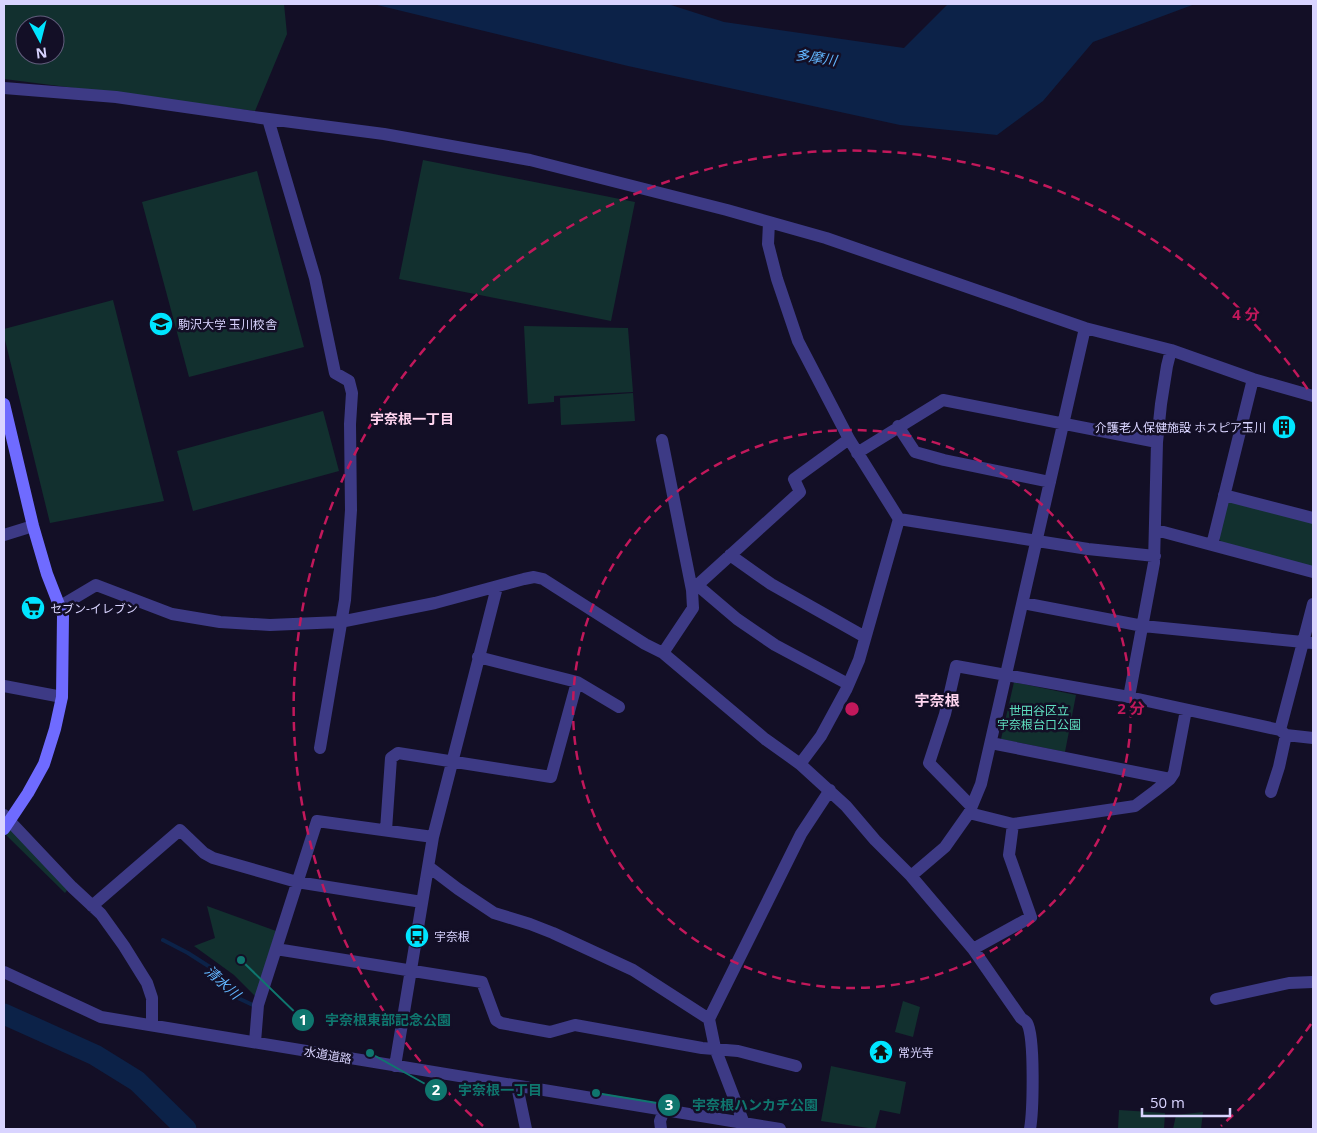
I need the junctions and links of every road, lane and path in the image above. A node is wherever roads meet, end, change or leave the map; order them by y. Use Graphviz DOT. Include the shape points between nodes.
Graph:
graph roads {
  1 [pos="4,88"];
  2 [pos="268,119"];
  3 [pos="769,222"];
  4 [pos="1085,328"];
  5 [pos="1171,350"];
  6 [pos="1253,379"];
  7 [pos="1313,396"];
  8 [pos="4,408"];
  9 [pos="1064,424"];
  10 [pos="898,426"];
  11 [pos="849,439"];
  12 [pos="662,440"];
  13 [pos="1157,442"];
  14 [pos="857,453"];
  15 [pos="1050,482"];
  16 [pos="1224,495"];
  17 [pos="1313,518"];
  18 [pos="899,519"];
  19 [pos="33,526"];
  20 [pos="1156,530"];
  21 [pos="4,535"];
  22 [pos="1036,541"];
  23 [pos="1212,545"];
  24 [pos="730,554"];
  25 [pos="1155,556"];
  26 [pos="1313,572"];
  27 [pos="497,587"];
  28 [pos="694,588"];
  29 [pos="1023,603"];
  30 [pos="1313,604"];
  31 [pos="59,607"];
  32 [pos="340,622"];
  33 [pos="1143,626"];
  34 [pos="865,637"];
  35 [pos="1309,642"];
  36 [pos="663,653"];
  37 [pos="478,657"];
  38 [pos="1007,674"];
  39 [pos="577,682"];
  40 [pos="848,684"];
  41 [pos="4,686"];
  42 [pos="1130,697"];
  43 [pos="62,698"];
  44 [pos="619,707"];
  45 [pos="1186,710"];
  46 [pos="1283,733"];
  47 [pos="1313,738"];
  48 [pos="991,743"];
  49 [pos="320,748"];
  50 [pos="452,761"];
  51 [pos="800,764"];
  52 [pos="1170,778"];
  53 [pos="830,790"];
  54 [pos="1271,792"];
  55 [pos="970,809"];
  56 [pos="6,821"];
  57 [pos="1013,824"];
  58 [pos="386,830"];
  59 [pos="433,837"];
  60 [pos="429,867"];
  61 [pos="911,876"];
  62 [pos="297,882"];
  63 [pos="422,902"];
  64 [pos="92,906"];
  65 [pos="276,949"];
  66 [pos="974,949"];
  67 [pos="411,971"];
  68 [pos="4,972"];
  69 [pos="1313,982"];
  70 [pos="1216,999"];
  71 [pos="709,1019"];
  72 [pos="152,1024"];
  73 [pos="255,1042"];
  74 [pos="715,1048"];
  75 [pos="395,1066"];
  76 [pos="796,1066"];
  77 [pos="517,1086"];
  78 [pos="664,1110"];
  79 [pos="745,1126"];
  80 [pos="526,1129"];
  81 [pos="662,1129"];
  82 [pos="780,1129"];
  83 [pos="1030,1129"];
  1 -- 2 [label="street" via="116,97"];
  2 -- 3 [label="street" via="384,134 530,160"];
  2 -- 32 [label="street" via="315,278 334,373 349,381 352,392 351,510 345,600"];
  3 -- 4 [label="street" via="826,238"];
  3 -- 11 [label="street" via="768,244 798,341"];
  4 -- 5 [label="street"];
  4 -- 9 [label="street"];
  5 -- 6 [label="street"];
  5 -- 13 [label="street"];
  6 -- 7 [label="street"];
  6 -- 16 [label="street"];
  8 -- 19 [label="street"];
  9 -- 10 [label="street" via="943,400"];
  9 -- 13 [label="street"];
  9 -- 15 [label="street"];
  10 -- 14 [label="street"];
  10 -- 15 [label="street" via="915,452"];
  11 -- 14 [label="street"];
  11 -- 24 [label="street" via="794,479 800,492"];
  12 -- 28 [label="street"];
  13 -- 20 [label="street"];
  14 -- 18 [label="street"];
  15 -- 22 [label="street"];
  16 -- 17 [label="street"];
  16 -- 23 [label="street"];
  18 -- 22 [label="street"];
  18 -- 34 [label="street"];
  19 -- 21 [label="street"];
  19 -- 31 [label="street"];
  20 -- 23 [label="street"];
  20 -- 25 [label="street"];
  22 -- 25 [label="street"];
  22 -- 29 [label="street"];
  23 -- 26 [label="street"];
  24 -- 28 [label="street"];
  24 -- 34 [label="street" via="771,584"];
  25 -- 33 [label="street"];
  27 -- 32 [label="street"];
  27 -- 36 [label="street" via="534,577 543,579"];
  27 -- 37 [label="street"];
  28 -- 36 [label="street" via="692,608"];
  28 -- 40 [label="street" via="775,645"];
  29 -- 33 [label="street"];
  29 -- 38 [label="street"];
  30 -- 35 [label="street"];
  31 -- 32 [label="street" via="96,585 172,614 220,622 270,625"];
  31 -- 43 [label="street" via="62,615"];
  32 -- 49 [label="street"];
  33 -- 35 [label="street"];
  33 -- 42 [label="street"];
  34 -- 40 [label="street"];
  35 -- 46 [label="street"];
  36 -- 51 [label="street" via="765,739"];
  37 -- 39 [label="street"];
  37 -- 50 [label="street"];
  38 -- 42 [label="street"];
  38 -- 48 [label="street"];
  38 -- 55 [label="street" via="956,666 929,763"];
  39 -- 44 [label="street"];
  39 -- 50 [label="street" via="551,777"];
  40 -- 51 [label="street" via="820,736"];
  41 -- 43 [label="street"];
  42 -- 45 [label="street"];
  43 -- 56 [label="street" via="44,764 28,793"];
  45 -- 46 [label="street"];
  45 -- 52 [label="street" via="1174,773"];
  46 -- 47 [label="street"];
  46 -- 54 [label="street" via="1279,767"];
  48 -- 52 [label="street"];
  48 -- 55 [label="street" via="981,784"];
  50 -- 58 [label="street" via="398,753 391,758"];
  50 -- 59 [label="street"];
  51 -- 53 [label="street"];
  52 -- 57 [label="street" via="1135,806"];
  53 -- 61 [label="street"];
  53 -- 71 [label="street" via="801,834"];
  55 -- 57 [label="street"];
  55 -- 61 [label="street" via="945,847"];
  56 -- 64 [label="street"];
  57 -- 66 [label="street" via="1008,855 1031,917"];
  58 -- 59 [label="street"];
  58 -- 62 [label="street" via="317,821"];
  59 -- 60 [label="street"];
  60 -- 63 [label="street"];
  60 -- 71 [label="street" via="494,913 546,930 633,970"];
  61 -- 66 [label="street"];
  62 -- 63 [label="street"];
  62 -- 64 [label="street" via="213,858 180,830"];
  62 -- 65 [label="street"];
  63 -- 67 [label="street"];
  64 -- 72 [label="street" via="124,946 147,983 152,998"];
  65 -- 67 [label="street"];
  65 -- 73 [label="street" via="258,1004"];
  66 -- 83 [label="street" via="1028,1024 1033,1094"];
  67 -- 74 [label="street" via="482,982 496,1020 501,1023 550,1032 575,1025"];
  67 -- 75 [label="street"];
  68 -- 72 [label="street, 水道道路" via="101,1017"];
  69 -- 70 [label="street" via="1289,983"];
  71 -- 74 [label="street"];
  72 -- 73 [label="street, 水道道路"];
  73 -- 75 [label="street, 水道道路"];
  74 -- 76 [label="street"];
  74 -- 79 [label="street"];
  75 -- 77 [label="street, 水道道路"];
  77 -- 78 [label="street, 水道道路"];
  77 -- 80 [label="street"];
  78 -- 79 [label="street, 水道道路"];
  78 -- 81 [label="street" via="660,1121"];
  79 -- 82 [label="street, 水道道路"];
}
